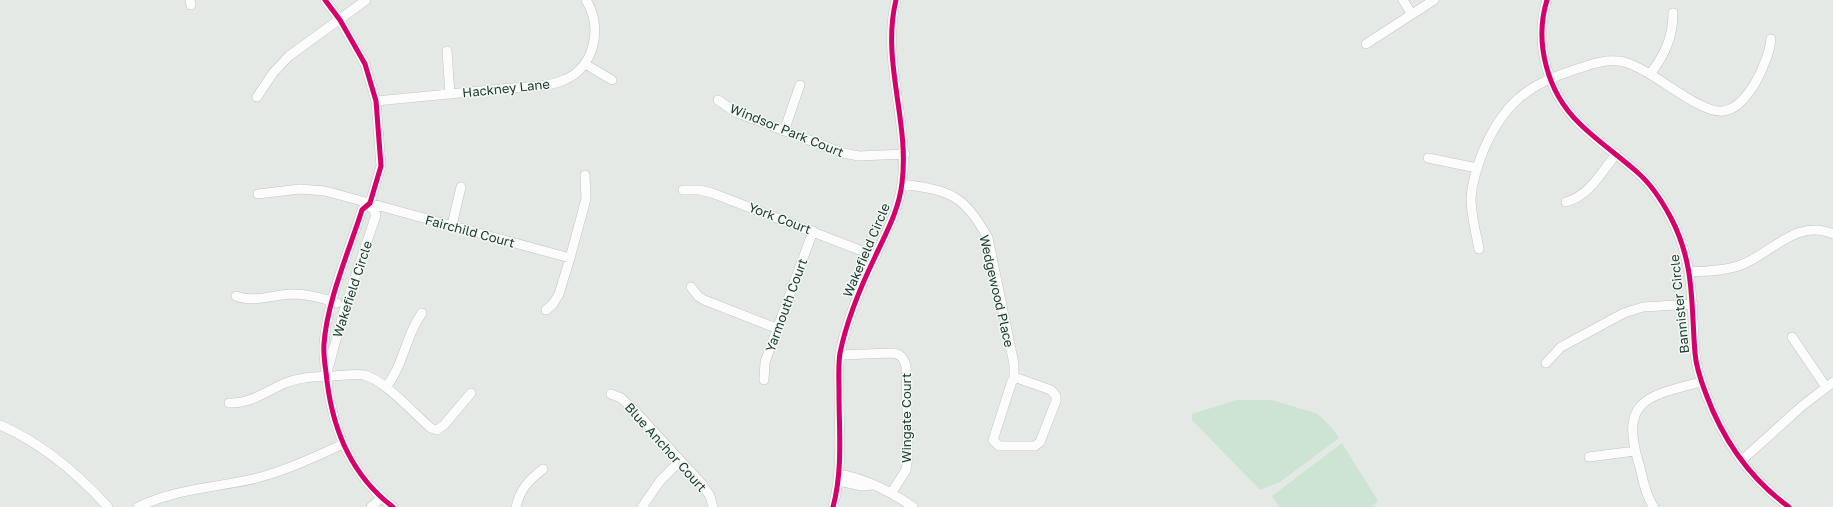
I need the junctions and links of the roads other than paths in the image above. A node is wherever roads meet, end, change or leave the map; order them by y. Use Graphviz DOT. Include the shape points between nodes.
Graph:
graph roads {
  1 [pos="324,0"];
  2 [pos="366,0"];
  3 [pos="586,0"];
  4 [pos="896,0"];
  5 [pos="1403,0"];
  6 [pos="1434,0"];
  7 [pos="1548,0"];
  8 [pos="1411,13"];
  9 [pos="1672,13"];
  10 [pos="340,20"];
  11 [pos="1770,39"];
  12 [pos="1366,44"];
  13 [pos="447,51"];
  14 [pos="585,64"];
  15 [pos="1651,73"];
  16 [pos="1550,77"];
  17 [pos="612,80"];
  18 [pos="800,85"];
  19 [pos="450,94"];
  20 [pos="257,97"];
  21 [pos="718,100"];
  22 [pos="376,101"];
  23 [pos="784,131"];
  24 [pos="904,154"];
  25 [pos="1616,154"];
  26 [pos="1428,158"];
  27 [pos="1477,168"];
  28 [pos="585,175"];
  29 [pos="902,184"];
  30 [pos="461,187"];
  31 [pos="683,190"];
  32 [pos="258,194"];
  33 [pos="1566,202"];
  34 [pos="370,203"];
  35 [pos="452,225"];
  36 [pos="813,231"];
  37 [pos="1833,234"];
  38 [pos="1479,249"];
  39 [pos="875,256"];
  40 [pos="570,258"];
  41 [pos="1689,272"];
  42 [pos="691,287"];
  43 [pos="236,296"];
  44 [pos="333,302"];
  45 [pos="1692,304"];
  46 [pos="345,307"];
  47 [pos="546,310"];
  48 [pos="422,314"];
  49 [pos="776,328"];
  50 [pos="1792,337"];
  51 [pos="840,355"];
  52 [pos="1546,363"];
  53 [pos="327,376"];
  54 [pos="1014,379"];
  55 [pos="764,380"];
  56 [pos="1701,382"];
  57 [pos="1829,384"];
  58 [pos="386,387"];
  59 [pos="471,393"];
  60 [pos="611,394"];
  61 [pos="229,403"];
  62 [pos="0,425"];
  63 [pos="343,444"];
  64 [pos="1635,451"];
  65 [pos="1589,457"];
  66 [pos="680,461"];
  67 [pos="1741,461"];
  68 [pos="543,469"];
  69 [pos="839,477"];
  70 [pos="892,492"];
  71 [pos="381,498"];
  72 [pos="1784,506"];
  73 [pos="108,507"];
  74 [pos="138,507"];
  75 [pos="372,507"];
  76 [pos="393,507"];
  77 [pos="516,507"];
  78 [pos="642,507"];
  79 [pos="713,507"];
  80 [pos="833,507"];
  81 [pos="913,507"];
  82 [pos="1654,507"];
  1 -- 10 [label="street, Wakefield Circle"];
  2 -- 10 [label="street"];
  3 -- 14 [label="street, Hackney Lane" via="593,12 595,30 592,49"];
  4 -- 24 [label="street, Wakefield Circle" via="892,19 892,61"];
  5 -- 8 [label="street"];
  6 -- 8 [label="street"];
  7 -- 16 [label="street, Bannister Circle" via="1543,18 1542,47"];
  8 -- 12 [label="street"];
  9 -- 15 [label="street" via="1668,45"];
  10 -- 20 [label="street" via="289,56 273,73"];
  10 -- 22 [label="street, Wakefield Circle" via="365,64"];
  11 -- 15 [label="street" via="1768,56 1757,78 1743,99 1728,110 1716,111 1706,108"];
  13 -- 19 [label="street"];
  14 -- 17 [label="street"];
  14 -- 19 [label="street, Hackney Lane" via="566,80 549,85"];
  15 -- 16 [label="street" via="1625,63 1608,60"];
  16 -- 25 [label="street, Bannister Circle" via="1571,115"];
  16 -- 27 [label="street" via="1524,93 1502,116"];
  18 -- 23 [label="street"];
  19 -- 22 [label="street, Hackney Lane"];
  21 -- 23 [label="street, Windsor Park Court" via="735,112"];
  22 -- 34 [label="street, Wakefield Circle" via="381,166"];
  23 -- 24 [label="street, Windsor Park Court" via="830,150 852,155"];
  24 -- 29 [label="street, Wakefield Circle"];
  25 -- 33 [label="street" via="1588,191"];
  25 -- 41 [label="street, Bannister Circle" via="1638,172 1662,202 1681,239"];
  26 -- 27 [label="street"];
  27 -- 38 [label="street" via="1471,198"];
  28 -- 40 [label="street" via="586,199"];
  29 -- 39 [label="street, Wakefield Circle" via="894,216"];
  29 -- 54 [label="street, Wedgewood Place" via="950,194 972,212 979,222 988,238 1014,364"];
  30 -- 35 [label="street"];
  31 -- 36 [label="street, York Court" via="712,193"];
  32 -- 34 [label="street, Fairchild Court" via="312,189"];
  34 -- 35 [label="street, Fairchild Court"];
  34 -- 44 [label="street, Wakefield Circle" via="362,210"];
  34 -- 46 [label="street, Wakefield Circle" via="376,215"];
  35 -- 40 [label="street, Fairchild Court"];
  36 -- 39 [label="street, York Court"];
  36 -- 49 [label="street, Yarmouth Court"];
  37 -- 41 [label="street" via="1822,230 1802,231 1742,264"];
  39 -- 51 [label="street, Wakefield Circle" via="851,312"];
  40 -- 47 [label="street" via="559,294"];
  41 -- 45 [label="street, Bannister Circle"];
  42 -- 49 [label="street" via="698,296 709,302"];
  43 -- 44 [label="street" via="254,300 302,295"];
  44 -- 46 [label="street"];
  44 -- 53 [label="street, Wakefield Circle" via="324,344"];
  45 -- 52 [label="street" via="1643,307 1624,313 1561,347"];
  45 -- 56 [label="street, Bannister Circle" via="1695,355"];
  46 -- 53 [label="street, Wakefield Circle"];
  48 -- 58 [label="street" via="412,328 397,372"];
  49 -- 55 [label="street, Yarmouth Court" via="765,362"];
  50 -- 57 [label="street"];
  51 -- 69 [label="street, Wakefield Circle"];
  51 -- 70 [label="street, Wingate Court" via="892,353 898,354 904,360 908,459 906,470"];
  53 -- 58 [label="street" via="364,375"];
  53 -- 61 [label="street" via="294,380 252,399 236,404"];
  53 -- 63 [label="street, Wakefield Circle" via="332,411"];
  54 -- 54 [label="street, Wedgewood Place" via="1051,390 1056,395 1042,440 1035,446 999,446 993,440"];
  56 -- 64 [label="street" via="1653,396 1641,406 1632,426"];
  56 -- 67 [label="street, Bannister Circle" via="1722,432"];
  57 -- 67 [label="street"];
  58 -- 59 [label="street" via="431,428 437,430"];
  60 -- 66 [label="street, Blue Anchor Court" via="621,398 634,410"];
  62 -- 73 [label="street" via="66,465"];
  63 -- 71 [label="street, Wakefield Circle" via="358,470"];
  63 -- 74 [label="street" via="269,474 244,481 177,492"];
  64 -- 65 [label="street"];
  64 -- 82 [label="street"];
  66 -- 78 [label="street" via="660,481"];
  66 -- 79 [label="street, Blue Anchor Court" via="707,490"];
  67 -- 72 [label="street, Bannister Circle"];
  68 -- 77 [label="street" via="525,484"];
  69 -- 70 [label="street" via="862,486 872,485"];
  69 -- 80 [label="street, Wakefield Circle"];
  70 -- 81 [label="street"];
  71 -- 75 [label="street"];
  71 -- 76 [label="street, Wakefield Circle"];
}
